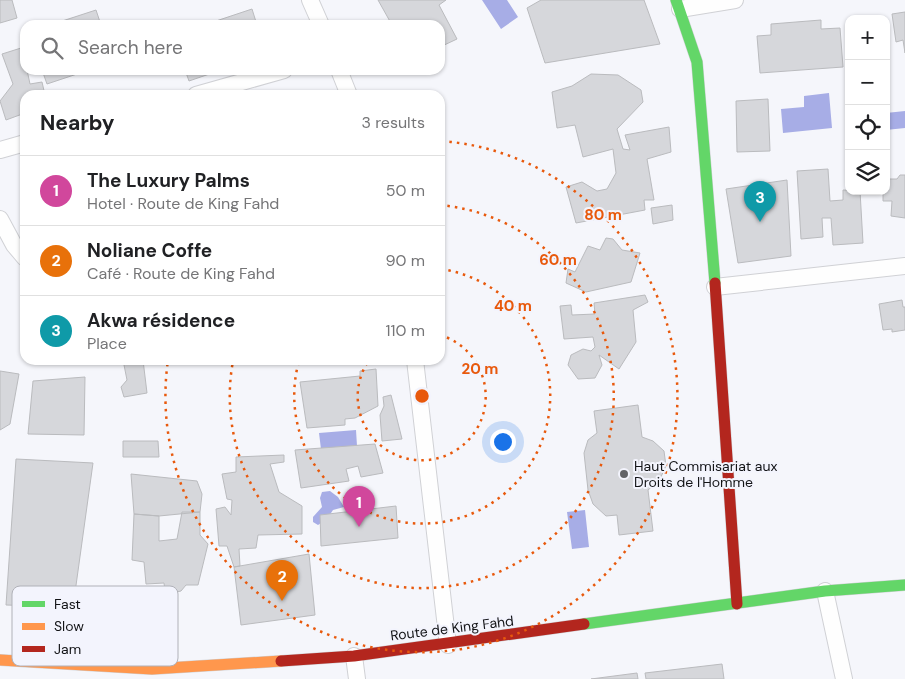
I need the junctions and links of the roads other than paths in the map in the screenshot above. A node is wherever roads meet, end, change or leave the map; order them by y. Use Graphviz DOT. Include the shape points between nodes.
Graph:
graph roads {
  1 [pos="310,0"];
  2 [pos="735,0"];
  3 [pos="678,4"];
  4 [pos="319,20"];
  5 [pos="266,75"];
  6 [pos="341,75"];
  7 [pos="214,90"];
  8 [pos="347,90"];
  9 [pos="20,144"];
  10 [pos="0,150"];
  11 [pos="0,219"];
  12 [pos="20,252"];
  13 [pos="905,266"];
  14 [pos="715,287"];
  15 [pos="416,365"];
  16 [pos="905,585"];
  17 [pos="826,591"];
  18 [pos="738,604"];
  19 [pos="448,645"];
  20 [pos="354,656"];
  21 [pos="66,666"];
  22 [pos="153,674"];
  23 [pos="356,679"];
  24 [pos="844,679"];
  1 -- 4 [label="street"];
  2 -- 3 [label="street"];
  3 -- 14 [label="street" via="697,62"];
  5 -- 7 [label="street"];
  6 -- 8 [label="street"];
  9 -- 10 [label="street"];
  11 -- 12 [label="street"];
  13 -- 14 [label="street"];
  14 -- 18 [label="street"];
  15 -- 19 [label="street"];
  16 -- 17 [label="street, Route de King Fahd"];
  17 -- 18 [label="street, Route de King Fahd"];
  17 -- 24 [label="street"];
  18 -- 19 [label="street, Route de King Fahd"];
  19 -- 20 [label="street, Route de King Fahd"];
  20 -- 22 [label="street, Route de King Fahd"];
  20 -- 23 [label="street"];
  21 -- 22 [label="street, Route de King Fahd"];
}
